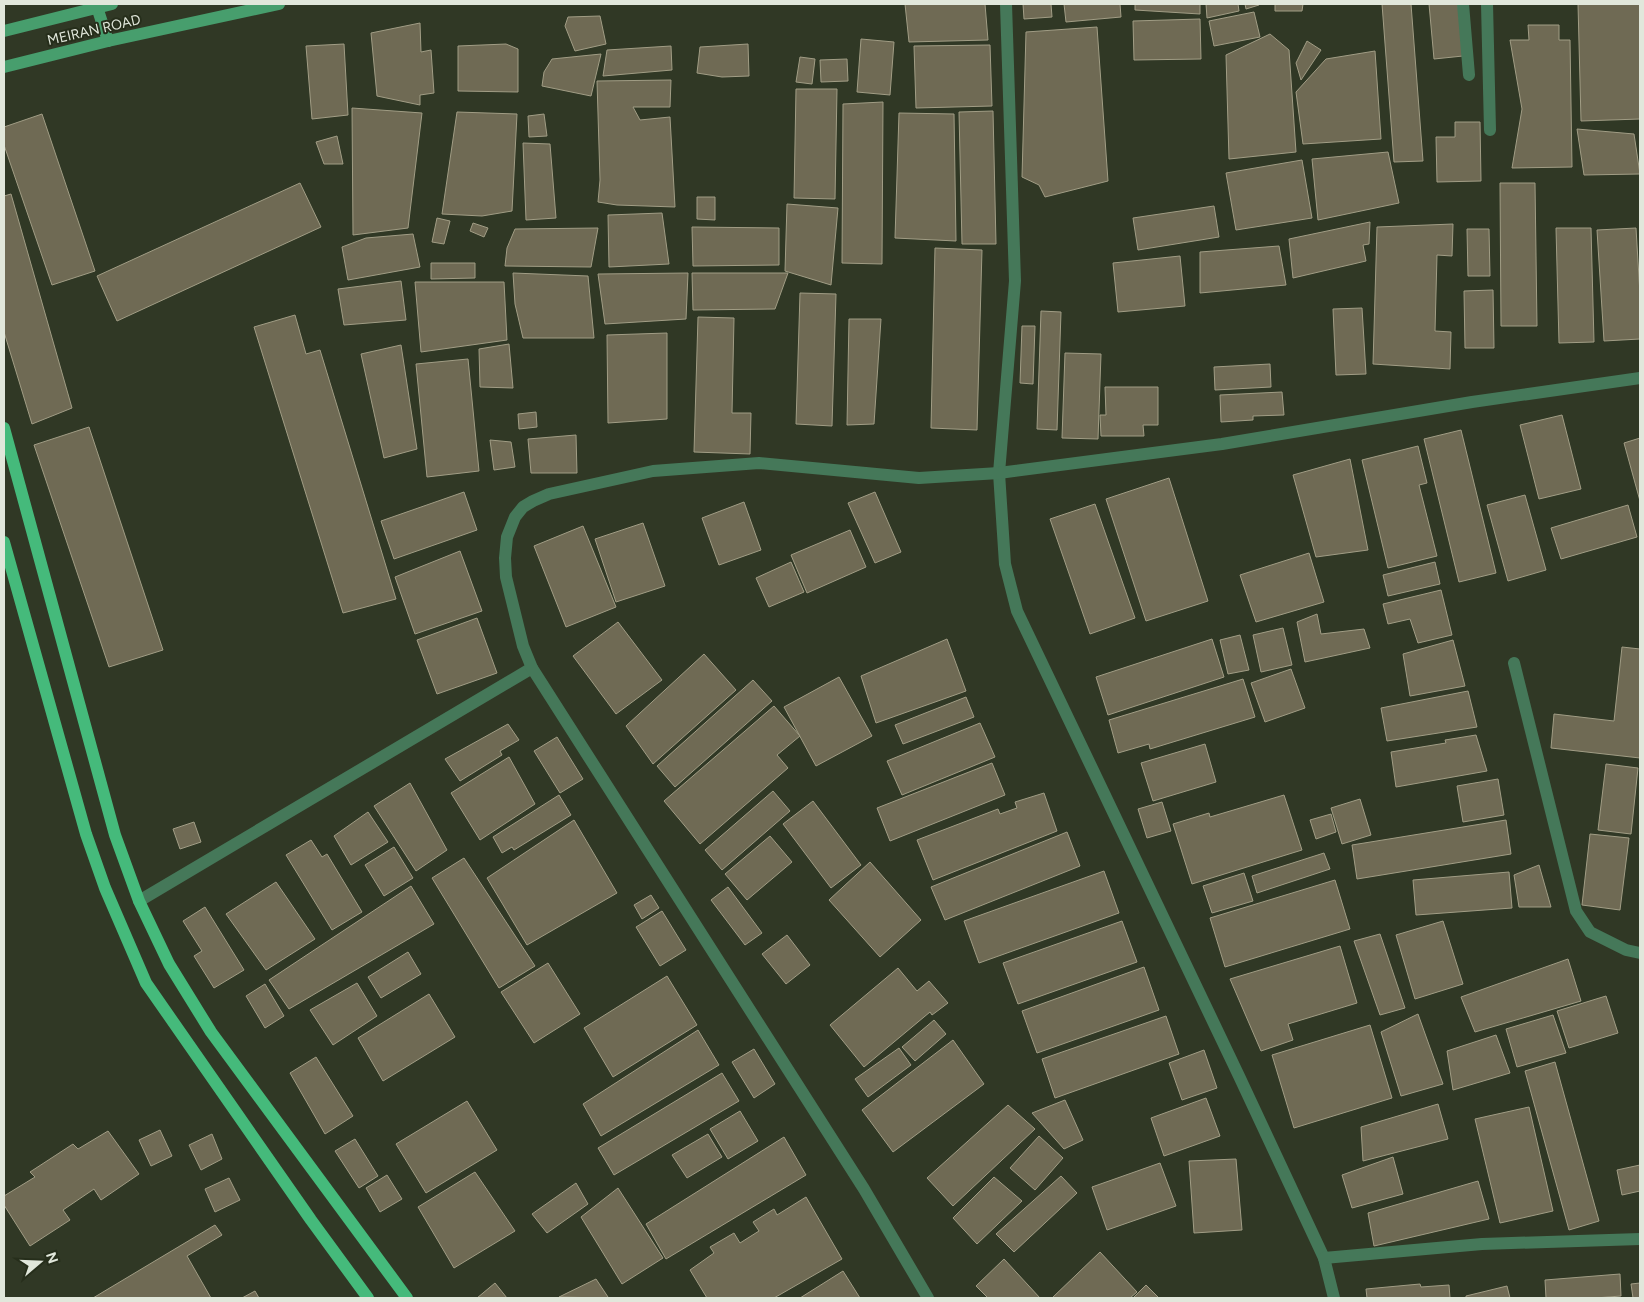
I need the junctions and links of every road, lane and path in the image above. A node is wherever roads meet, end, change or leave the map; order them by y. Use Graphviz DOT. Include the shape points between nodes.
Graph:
graph roads {
  1 [pos="112,4"];
  2 [pos="279,4"];
  3 [pos="1006,4"];
  4 [pos="1463,4"];
  5 [pos="1487,4"];
  6 [pos="97,7"];
  7 [pos="4,31"];
  8 [pos="108,41"];
  9 [pos="4,67"];
  10 [pos="1469,75"];
  11 [pos="1490,130"];
  12 [pos="1640,378"];
  13 [pos="4,428"];
  14 [pos="999,473"];
  15 [pos="4,542"];
  16 [pos="1514,663"];
  17 [pos="532,668"];
  18 [pos="139,901"];
  19 [pos="1640,953"];
  20 [pos="1640,1239"];
  21 [pos="1324,1258"];
  22 [pos="368,1298"];
  23 [pos="407,1298"];
  24 [pos="928,1298"];
  25 [pos="1334,1298"];
  1 -- 6 [label="main road, MEIRAN ROAD"];
  2 -- 8 [label="main road, MEIRAN ROAD"];
  3 -- 14 [label="street" via="1015,281"];
  4 -- 10 [label="street"];
  5 -- 11 [label="street"];
  6 -- 7 [label="main road, MEIRAN ROAD"];
  6 -- 8 [label="main road"];
  8 -- 9 [label="main road, MEIRAN ROAD"];
  12 -- 14 [label="street" via="1222,444"];
  13 -- 18 [label="main road" via="115,835"];
  14 -- 17 [label="street" via="919,478 760,463 653,471 533,500 523,507 509,527 505,558 506,578 520,637"];
  14 -- 21 [label="street" via="1005,564 1017,610"];
  15 -- 22 [label="main road" via="86,834 105,888 146,983"];
  16 -- 19 [label="street" via="1576,911 1590,932 1626,950"];
  17 -- 18 [label="street"];
  17 -- 24 [label="street" via="859,1180"];
  18 -- 23 [label="main road" via="169,964 211,1032"];
  20 -- 21 [label="street" via="1482,1244"];
  21 -- 25 [label="street"];
}
